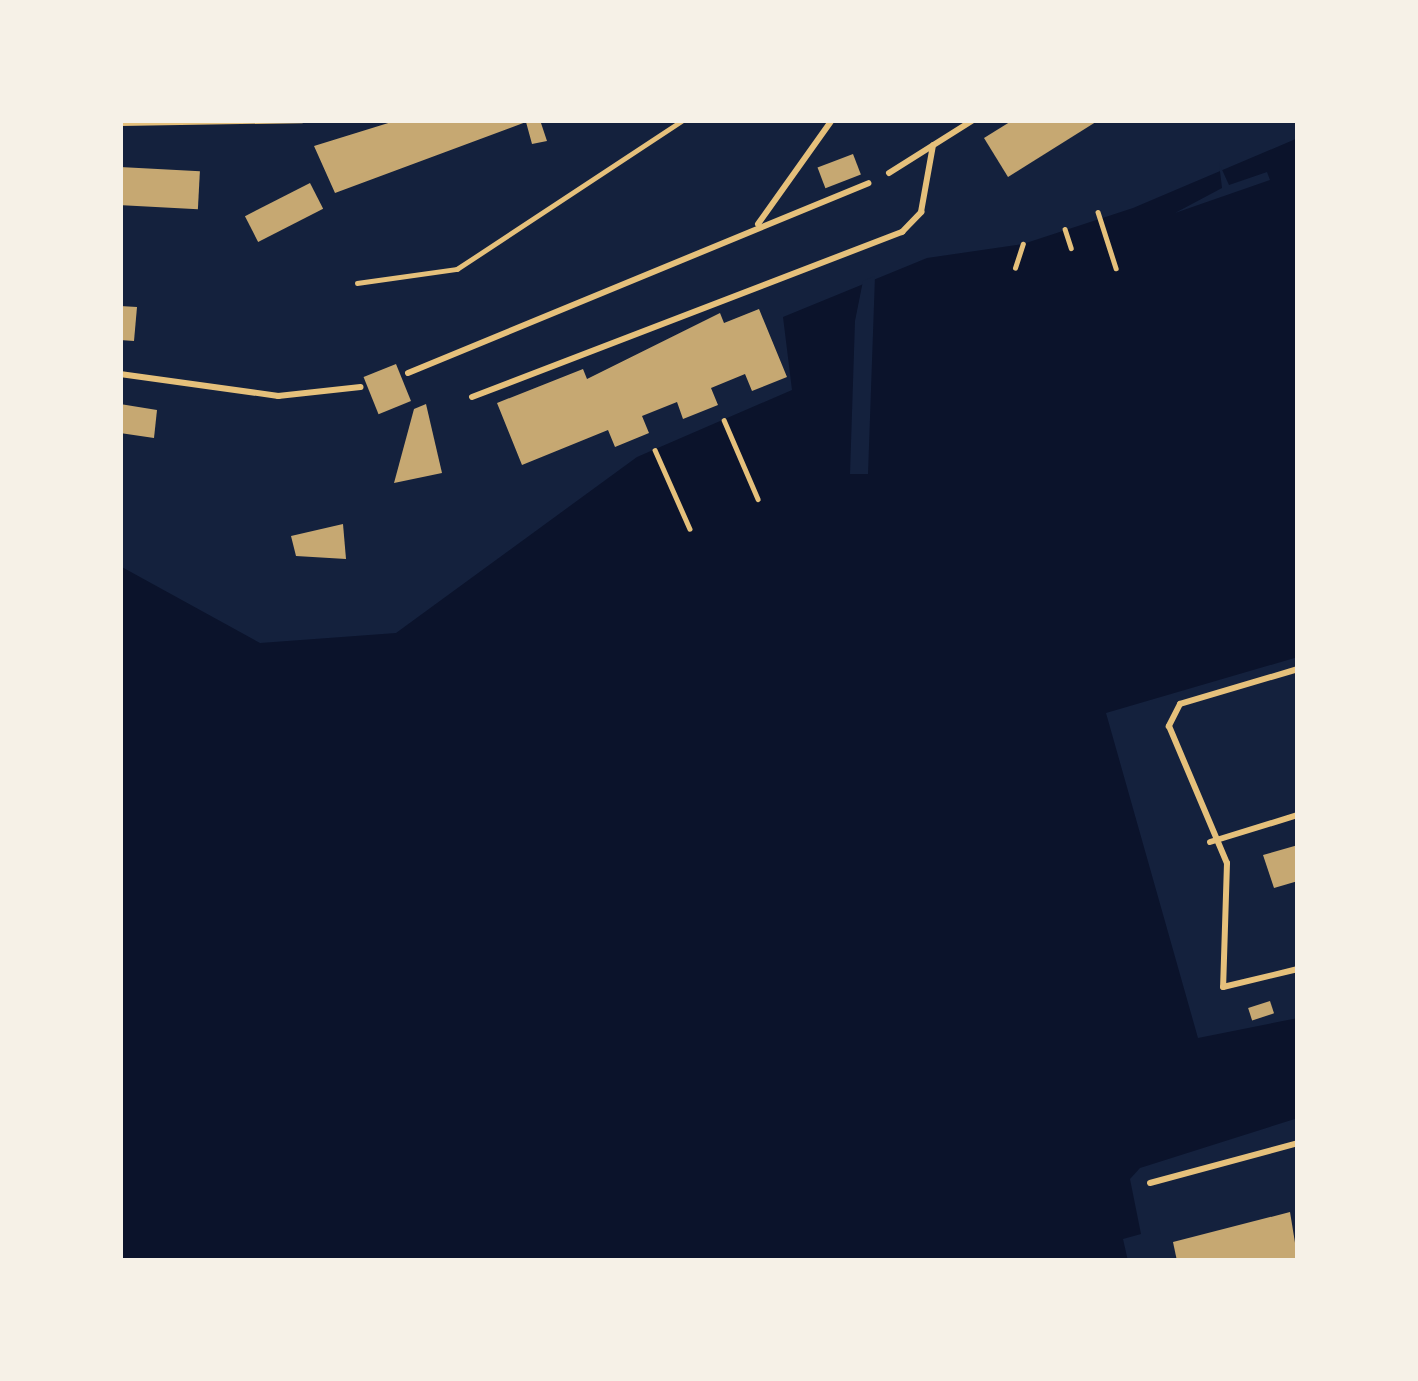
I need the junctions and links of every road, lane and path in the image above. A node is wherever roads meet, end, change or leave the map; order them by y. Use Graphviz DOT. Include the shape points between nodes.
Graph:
graph roads {
  1 [pos="302,120"];
  2 [pos="683,120"];
  3 [pos="832,120"];
  4 [pos="973,120"];
  5 [pos="120,123"];
  6 [pos="933,145"];
  7 [pos="889,173"];
  8 [pos="868,183"];
  9 [pos="1097,212"];
  10 [pos="755,229"];
  11 [pos="1065,229"];
  12 [pos="1023,244"];
  13 [pos="1071,248"];
  14 [pos="1015,268"];
  15 [pos="1116,268"];
  16 [pos="357,283"];
  17 [pos="408,373"];
  18 [pos="120,374"];
  19 [pos="362,387"];
  20 [pos="472,397"];
  21 [pos="724,419"];
  22 [pos="655,449"];
  23 [pos="758,500"];
  24 [pos="690,530"];
  25 [pos="1298,669"];
  26 [pos="1298,815"];
  27 [pos="1210,842"];
  28 [pos="1298,969"];
  29 [pos="1298,1143"];
  30 [pos="1150,1183"];
  1 -- 5 [label="lane"];
  2 -- 16 [label="path" via="457,269"];
  3 -- 10 [label="lane"];
  4 -- 6 [label="lane"];
  6 -- 7 [label="lane"];
  6 -- 20 [label="lane" via="921,212 902,232"];
  8 -- 10 [label="lane"];
  9 -- 15 [label="path"];
  10 -- 17 [label="lane"];
  11 -- 13 [label="path"];
  12 -- 14 [label="path"];
  18 -- 19 [label="lane" via="278,396"];
  21 -- 23 [label="path"];
  22 -- 24 [label="path"];
  25 -- 27 [label="lane" via="1172,711 1172,744"];
  26 -- 27 [label="lane"];
  27 -- 28 [label="lane" via="1227,863 1222,987"];
  29 -- 30 [label="lane"];
}
